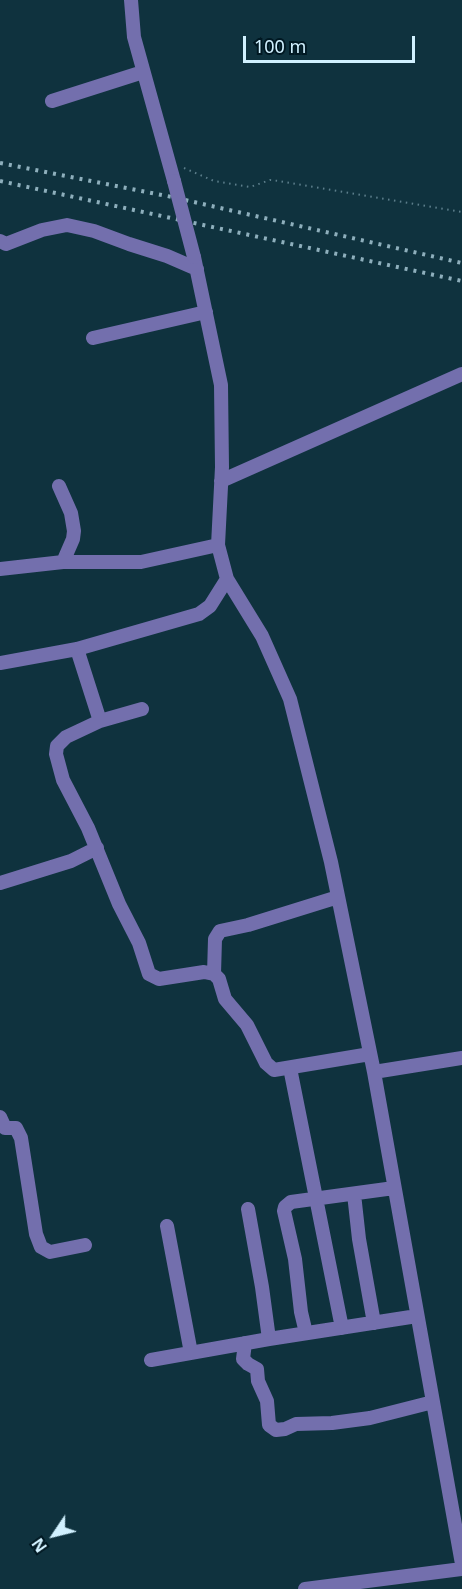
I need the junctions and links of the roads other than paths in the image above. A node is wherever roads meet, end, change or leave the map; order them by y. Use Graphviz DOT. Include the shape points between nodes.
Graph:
graph roads {
  1 [pos="130,0"];
  2 [pos="143,72"];
  3 [pos="52,101"];
  4 [pos="1,243"];
  5 [pos="196,263"];
  6 [pos="206,312"];
  7 [pos="93,338"];
  8 [pos="462,374"];
  9 [pos="221,481"];
  10 [pos="59,486"];
  11 [pos="219,545"];
  12 [pos="63,562"];
  13 [pos="0,569"];
  14 [pos="227,579"];
  15 [pos="77,649"];
  16 [pos="0,663"];
  17 [pos="142,709"];
  18 [pos="100,721"];
  19 [pos="97,848"];
  20 [pos="0,883"];
  21 [pos="338,897"];
  22 [pos="214,974"];
  23 [pos="370,1054"];
  24 [pos="462,1058"];
  25 [pos="290,1068"];
  26 [pos="374,1072"];
  27 [pos="0,1118"];
  28 [pos="394,1188"];
  29 [pos="354,1194"];
  30 [pos="317,1200"];
  31 [pos="248,1209"];
  32 [pos="167,1226"];
  33 [pos="85,1245"];
  34 [pos="417,1316"];
  35 [pos="374,1323"];
  36 [pos="342,1328"];
  37 [pos="306,1333"];
  38 [pos="269,1339"];
  39 [pos="245,1343"];
  40 [pos="191,1353"];
  41 [pos="151,1360"];
  42 [pos="433,1402"];
  43 [pos="462,1564"];
  44 [pos="462,1569"];
  45 [pos="305,1589"];
  1 -- 2 [label="street"];
  2 -- 3 [label="street"];
  2 -- 5 [label="street, bridge"];
  4 -- 5 [label="street" via="67,225"];
  5 -- 6 [label="street"];
  6 -- 7 [label="street"];
  6 -- 9 [label="street" via="221,385"];
  8 -- 9 [label="street"];
  9 -- 11 [label="street"];
  10 -- 12 [label="street" via="74,531"];
  11 -- 12 [label="street" via="141,562"];
  11 -- 14 [label="street"];
  12 -- 13 [label="street"];
  14 -- 15 [label="street" via="202,613"];
  14 -- 21 [label="street" via="262,636 290,699"];
  15 -- 16 [label="street"];
  15 -- 18 [label="street"];
  17 -- 18 [label="street"];
  18 -- 19 [label="street" via="66,737 57,746 56,754 63,780"];
  19 -- 20 [label="street" via="71,861"];
  19 -- 22 [label="street" via="151,977"];
  21 -- 22 [label="street" via="220,931 214,939"];
  21 -- 23 [label="street"];
  22 -- 25 [label="street" via="225,999 247,1025 266,1063 274,1070"];
  23 -- 25 [label="street"];
  23 -- 26 [label="street"];
  24 -- 26 [label="street"];
  25 -- 30 [label="street"];
  26 -- 28 [label="street"];
  27 -- 33 [label="street" via="5,1128 16,1128 21,1138 40,1246 50,1252"];
  28 -- 29 [label="street"];
  28 -- 34 [label="street"];
  29 -- 30 [label="street"];
  29 -- 35 [label="street"];
  30 -- 36 [label="street"];
  30 -- 37 [label="street" via="291,1202 284,1211"];
  31 -- 38 [label="street"];
  32 -- 40 [label="street"];
  34 -- 35 [label="street"];
  34 -- 42 [label="street"];
  35 -- 36 [label="street"];
  36 -- 37 [label="street"];
  37 -- 38 [label="street"];
  38 -- 39 [label="street"];
  39 -- 40 [label="street"];
  39 -- 42 [label="street" via="243,1359 257,1369 267,1401 269,1425 276,1430 296,1424 370,1418"];
  40 -- 41 [label="street"];
  42 -- 43 [label="street"];
  44 -- 45 [label="street"];
}
